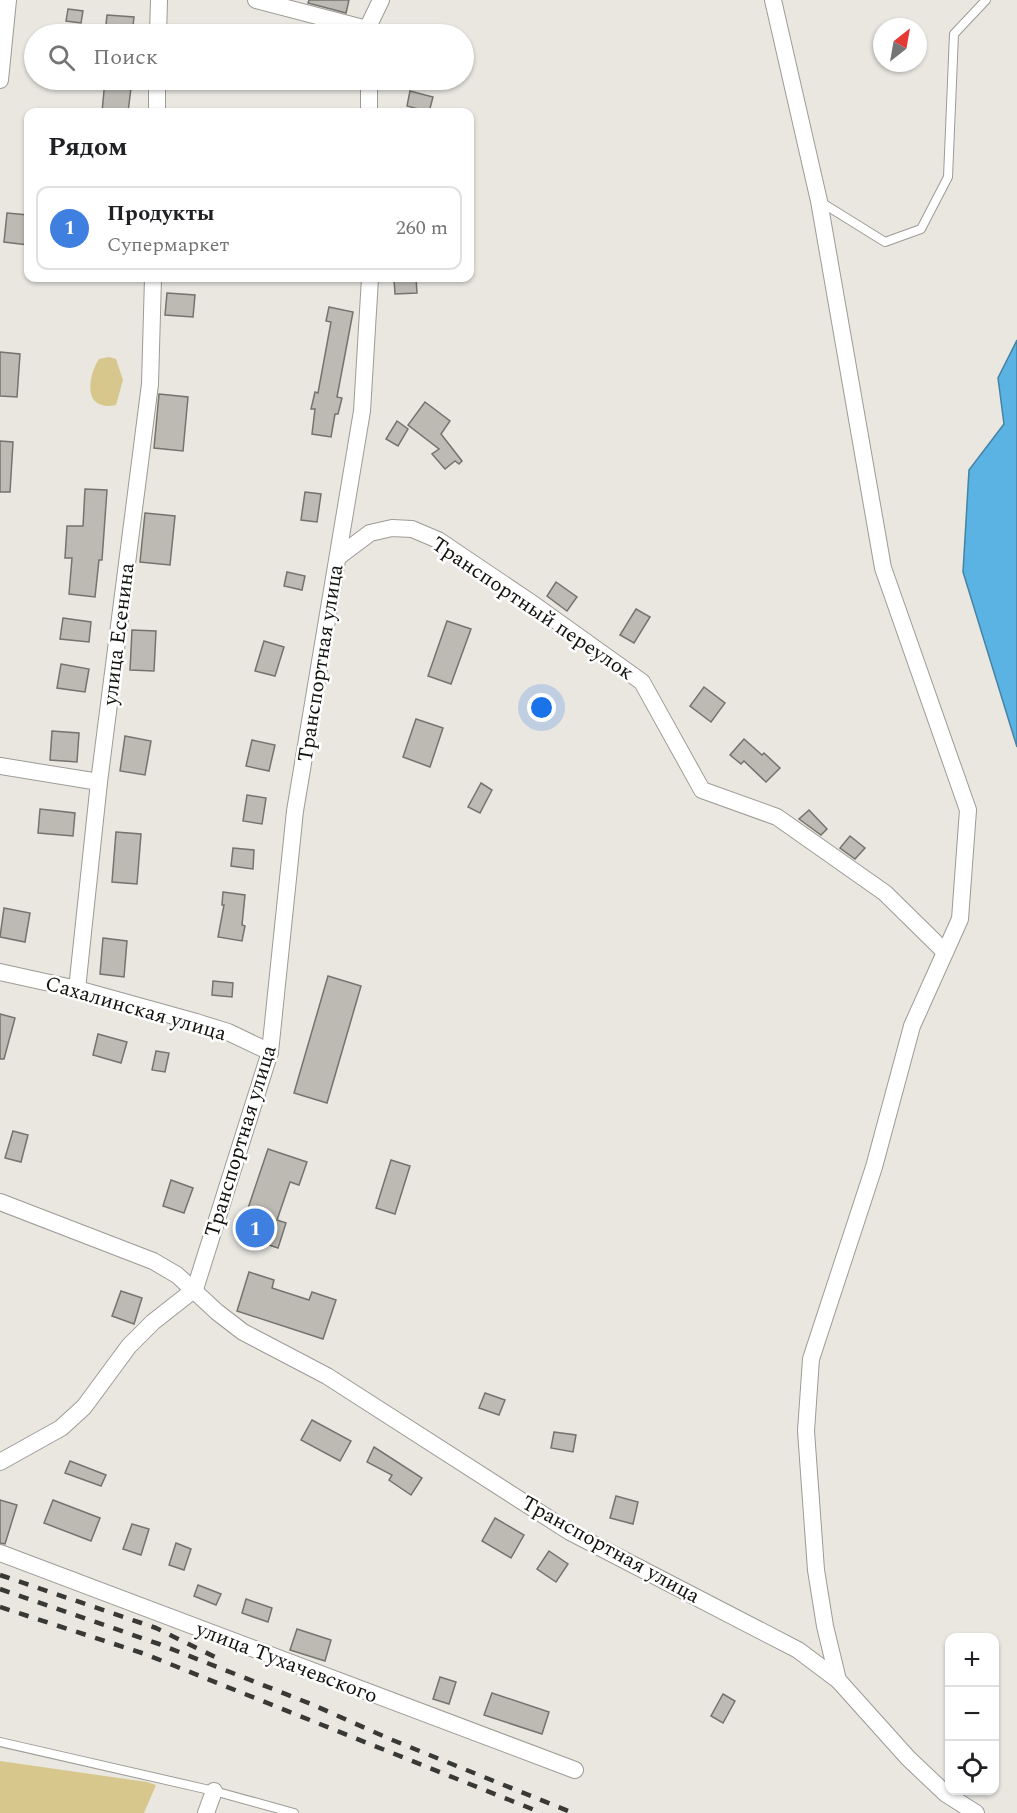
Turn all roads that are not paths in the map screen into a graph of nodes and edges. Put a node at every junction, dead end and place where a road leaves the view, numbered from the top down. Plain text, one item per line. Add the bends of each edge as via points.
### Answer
1 (8, 0) edge
2 (159, 0) edge
3 (256, 0) edge
4 (381, 0) edge
5 (773, 0) edge
6 (986, 0) edge
7 (158, 24) edge
8 (339, 24) edge
9 (370, 24) edge
10 (0, 80) edge
11 (157, 90) edge
12 (369, 90) edge
13 (157, 108) edge
14 (369, 108) edge
15 (819, 201) junction
16 (153, 282) edge
17 (370, 282) edge
18 (338, 557) junction
19 (0, 766) edge
20 (99, 783) junction
21 (945, 952) junction
22 (0, 972) edge
23 (77, 989) junction
24 (270, 1052) junction
25 (0, 1202) edge
26 (195, 1289) junction
27 (0, 1461) edge
28 (0, 1553) edge
29 (838, 1680) junction
30 (0, 1742) edge
31 (575, 1770) dead end
32 (214, 1791) junction
33 (206, 1813) edge
34 (294, 1813) edge
35 (976, 1813) edge

1 - 10 street
2 - 7 street
3 - 8 street
4 - 9 street
5 - 15 street
6 - 15 lane via 954,34 948,177 921,229 885,242
11 - 13 street
12 - 14 street
15 - 21 street via 883,568 968,810 960,919
16 - 20 street, улица Есенина via 150,384
17 - 18 street, Транспортная улица via 362,411
18 - 21 street, Транспортный переулок via 370,533 392,528 412,529 438,540 642,682 702,790 777,817 885,893
18 - 24 street, Транспортная улица via 296,811
19 - 20 street
20 - 23 street, улица Есенина
21 - 29 street via 912,1026 874,1167 811,1359 806,1431 816,1570
22 - 23 street, Сахалинская улица
23 - 24 street, Сахалинская улица via 228,1032
24 - 26 street, Транспортная улица
25 - 26 street via 153,1261
26 - 27 street via 129,1346 84,1407 62,1428
26 - 29 street, Транспортная улица via 243,1332 327,1376 570,1532 798,1650
28 - 31 street, улица Тухачевского
29 - 35 street, Транспортная улица via 908,1758 946,1794
30 - 32 lane
32 - 33 street
32 - 34 lane

